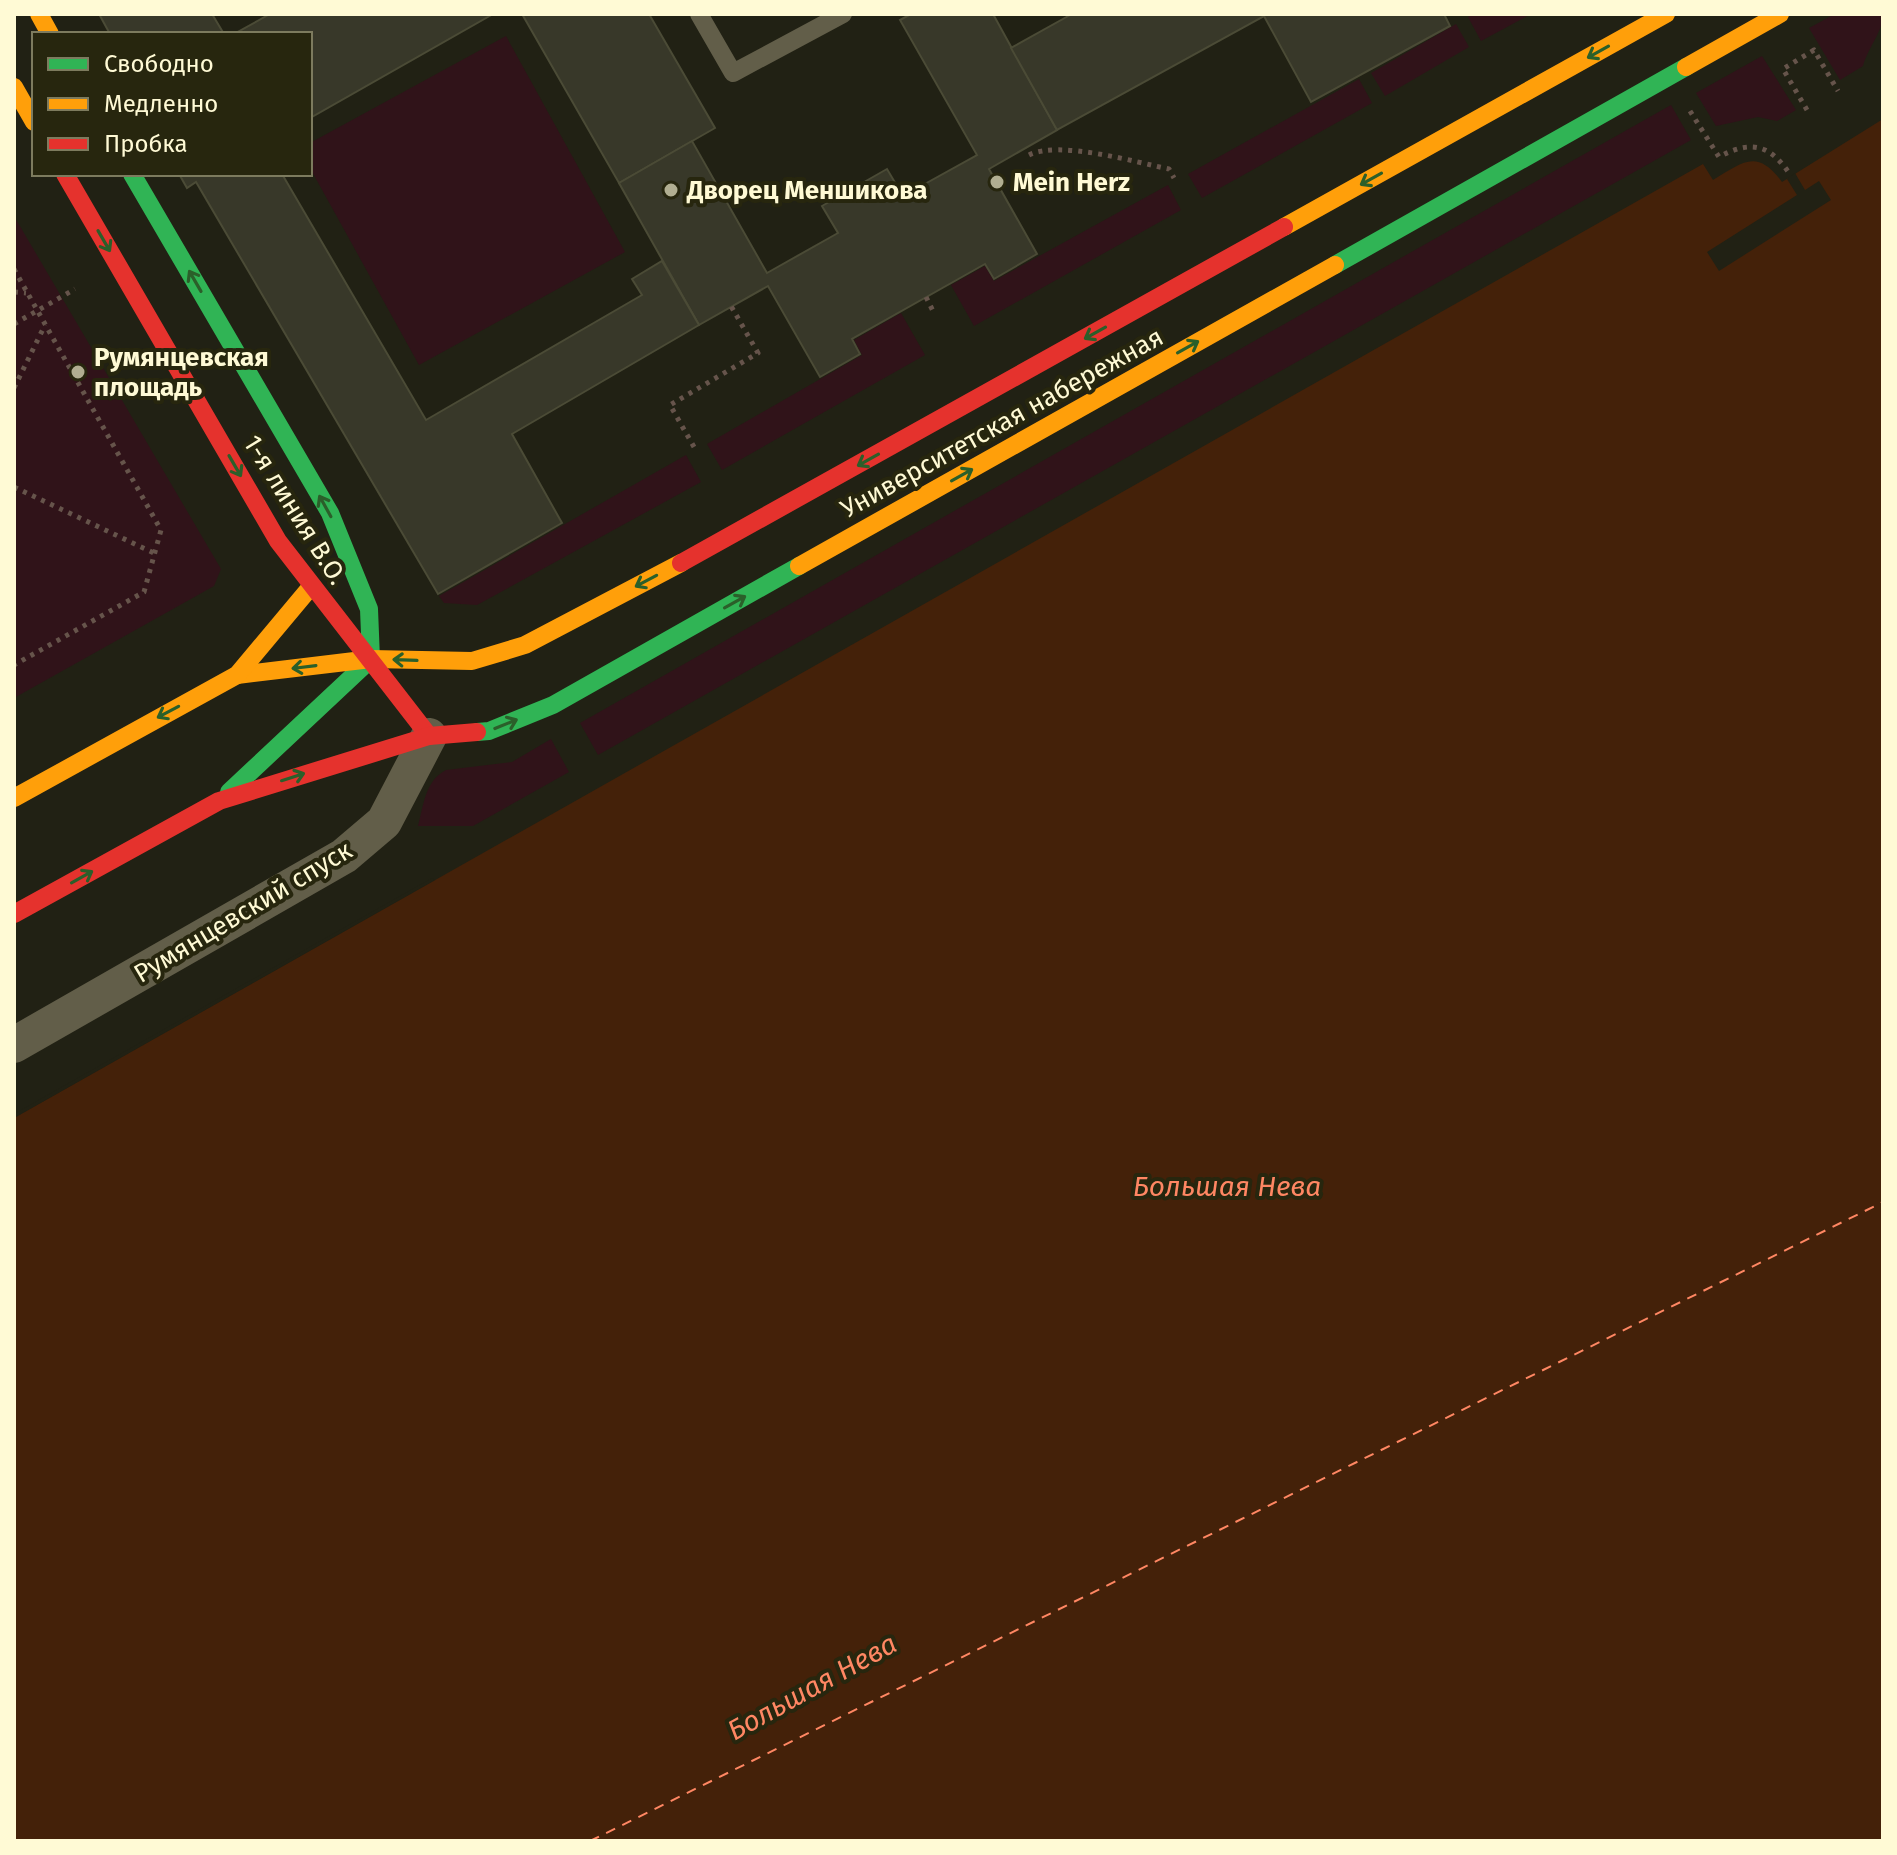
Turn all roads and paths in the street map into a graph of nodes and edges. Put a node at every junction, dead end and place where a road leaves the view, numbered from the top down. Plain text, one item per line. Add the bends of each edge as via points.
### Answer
1 (39, 14) edge
2 (699, 14) edge
3 (843, 14) edge
4 (1614, 14) edge
5 (1666, 14) edge
6 (1780, 14) edge
7 (49, 32) edge
8 (1626, 36) junction
9 (14, 87) edge
10 (1838, 91) dead end
11 (1807, 110) dead end
12 (32, 118) edge
13 (1702, 130) dead end
14 (1029, 155) dead end
15 (66, 176) edge
16 (133, 176) edge
17 (1791, 176) dead end
18 (1174, 178) dead end
19 (14, 269) edge
20 (75, 289) dead end
21 (14, 292) edge
22 (27, 293) junction
23 (926, 297) dead end
24 (731, 306) dead end
25 (37, 311) junction
26 (933, 311) dead end
27 (14, 324) edge
28 (45, 325) junction
29 (14, 388) edge
30 (694, 447) dead end
31 (14, 487) edge
32 (154, 553) junction
33 (309, 589) junction
34 (371, 659) junction
35 (14, 665) edge
36 (237, 675) junction
37 (429, 736) junction
38 (14, 798) edge
39 (219, 801) junction
40 (14, 914) edge
41 (14, 1045) edge

1 - 7 main road
2 - 3 lane via 733,73
4 - 8 lane
5 - 8 main road, Университетская набережная
37 -> 6 main road, Университетская набережная via 489,731 553,705
8 -> 34 main road, Университетская набережная via 715,545 525,645 472,661
9 - 12 main road
10 - 11 path via 1814,50 1797,60 1783,69
13 - 17 path via 1719,157 1744,146 1760,146 1773,151
14 - 18 path via 1042,148 1107,157 1169,169
15 -> 33 main road, 1-я линия В.О.
34 -> 16 main road via 369,609 330,513
19 - 22 path
20 - 25 path
21 - 22 path
22 - 25 path
23 - 26 path
24 - 30 path via 758,353 670,405
25 - 27 path
25 - 28 path
28 - 29 path
28 - 32 path via 161,530
31 - 32 path
32 - 35 path via 144,592
33 - 34 main road, 1-я линия В.О.
33 - 36 main road, Университетская набережная
34 -> 36 main road, Университетская набережная
34 - 37 main road, 1-я линия В.О.
34 - 39 main road, Университетская набережная
36 -> 38 main road, Университетская набережная
39 -> 37 main road, Университетская набережная
37 - 41 street, Румянцевский спуск via 384,822 344,856
40 -> 39 main road, Университетская набережная

